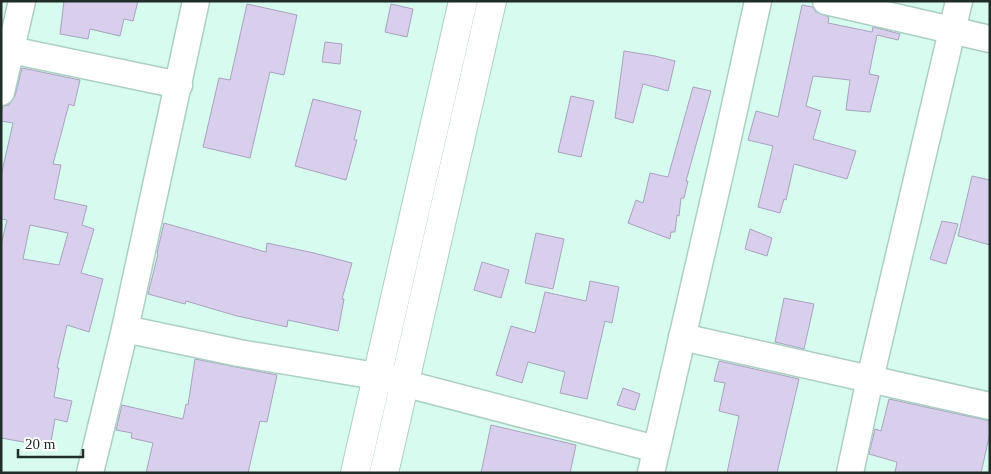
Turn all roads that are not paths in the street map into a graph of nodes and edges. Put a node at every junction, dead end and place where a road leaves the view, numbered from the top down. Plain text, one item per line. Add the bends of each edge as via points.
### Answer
1 (22, 1) edge
2 (196, 1) edge
3 (463, 1) edge
4 (492, 1) edge
5 (758, 1) edge
6 (826, 1) edge
7 (959, 1) edge
8 (953, 30) junction
9 (990, 39) edge
10 (6, 49) edge
11 (179, 85) junction
12 (1, 92) edge
13 (125, 329) junction
14 (682, 337) junction
15 (376, 376) junction
16 (870, 379) junction
17 (404, 383) junction
18 (990, 406) edge
19 (654, 461) edge
20 (90, 473) edge
21 (355, 473) edge
22 (384, 473) edge
23 (850, 473) edge

1 - 10 street
2 - 11 street
3 - 15 street
4 - 17 street
5 - 14 street
6 - 8 street
7 - 8 street
8 - 9 street
8 - 16 street
10 - 11 street
10 - 12 street
11 - 13 street
13 - 15 street via 239,353
13 - 20 street
14 - 16 street
14 - 19 street
15 - 17 street
15 - 21 street
16 - 18 street
16 - 23 street
17 - 19 street
17 - 22 street

